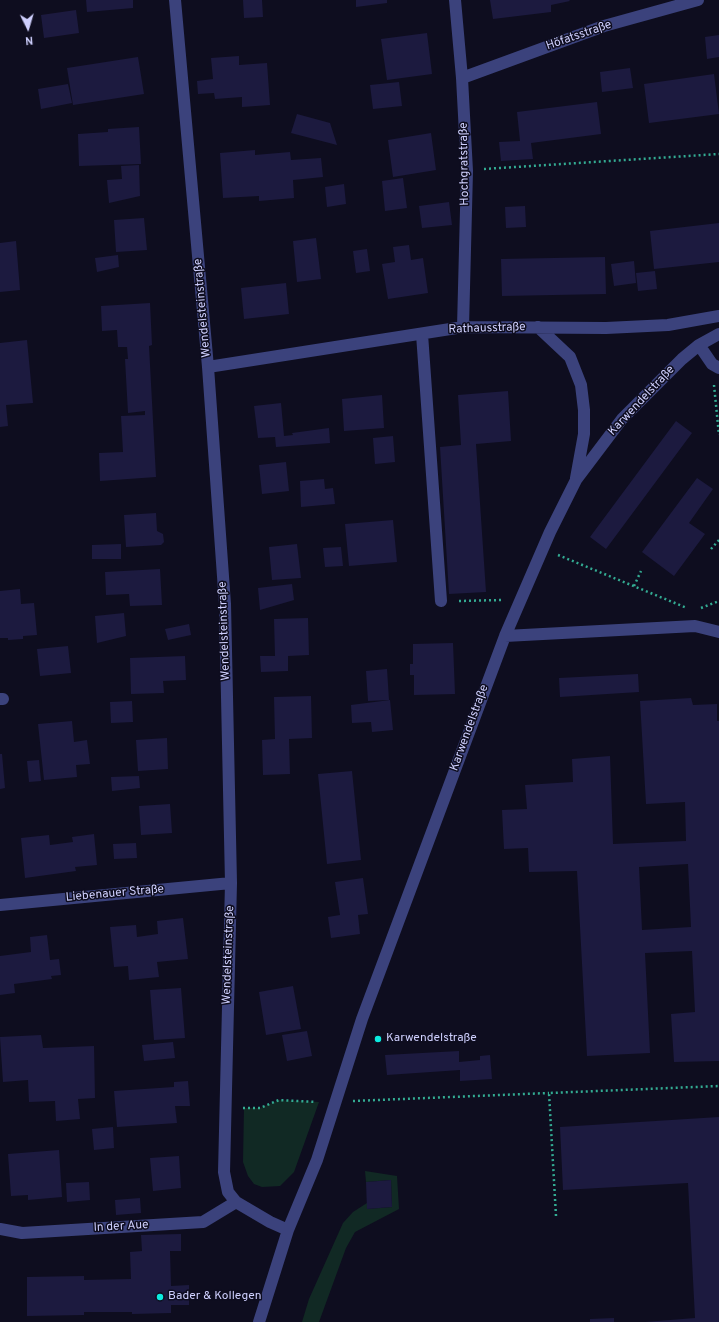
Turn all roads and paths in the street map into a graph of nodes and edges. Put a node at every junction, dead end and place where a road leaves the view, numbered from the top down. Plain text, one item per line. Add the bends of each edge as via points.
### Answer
1 (175, 0) edge
2 (455, 0) edge
3 (698, 0) edge
4 (462, 78) junction
5 (719, 154) edge
6 (467, 170) junction
7 (719, 316) edge
8 (463, 327) junction
9 (538, 327) junction
10 (422, 334) junction
11 (719, 334) edge
12 (699, 346) junction
13 (716, 366) edge
14 (208, 367) junction
15 (719, 435) edge
16 (576, 480) junction
17 (719, 540) edge
18 (543, 548) junction
19 (711, 549) dead end
20 (641, 571) dead end
21 (634, 586) junction
22 (520, 600) junction
23 (441, 601) joint
24 (719, 601) edge
25 (700, 608) dead end
26 (694, 611) dead end
27 (719, 632) edge
28 (505, 636) junction
29 (231, 883) junction
30 (0, 905) edge
31 (719, 1086) edge
32 (548, 1093) junction
33 (335, 1102) junction
34 (225, 1108) junction
35 (236, 1202) junction
36 (556, 1216) dead end
37 (0, 1229) edge
38 (288, 1230) junction
39 (260, 1322) edge

1 - 14 street, Wendelsteinstraße
2 - 4 street, Hochgratstraße
3 - 4 street, Höfatsstraße via 604,26
4 - 6 street, Hochgratstraße
5 - 6 path
6 - 8 street, Hochgratstraße
7 - 9 street, Rathausstraße via 668,325 606,328
8 - 9 street, Rathausstraße
8 - 10 street, Rathausstraße
9 - 16 street, Karwendelstraße via 570,357 582,385 584,434
10 - 14 street, Rathausstraße
10 - 23 street
11 - 12 street, Karwendelstraße
12 - 13 street
12 - 16 street, Karwendelstraße via 682,359 622,419
13 - 15 path
14 - 29 street, Wendelsteinstraße via 225,604
16 - 18 street, Karwendelstraße
17 - 19 path
18 - 21 path
18 - 22 street, Karwendelstraße
20 - 21 path
21 - 26 path
22 - 23 path
22 - 28 street, Karwendelstraße
24 - 25 path
27 - 28 street via 694,626
28 - 33 street, Karwendelstraße via 362,1019
29 - 30 street, Liebenauer Straße
29 - 34 street, Wendelsteinstraße
31 - 32 path
32 - 33 path
32 - 36 path
33 - 34 path via 279,1100 260,1108
33 - 38 street, Karwendelstraße via 317,1160
34 - 35 street, Wendelsteinstraße via 224,1172 228,1192
35 - 37 street, In der Aue via 203,1222 22,1233
35 - 38 street
38 - 39 street, Karwendelstraße

